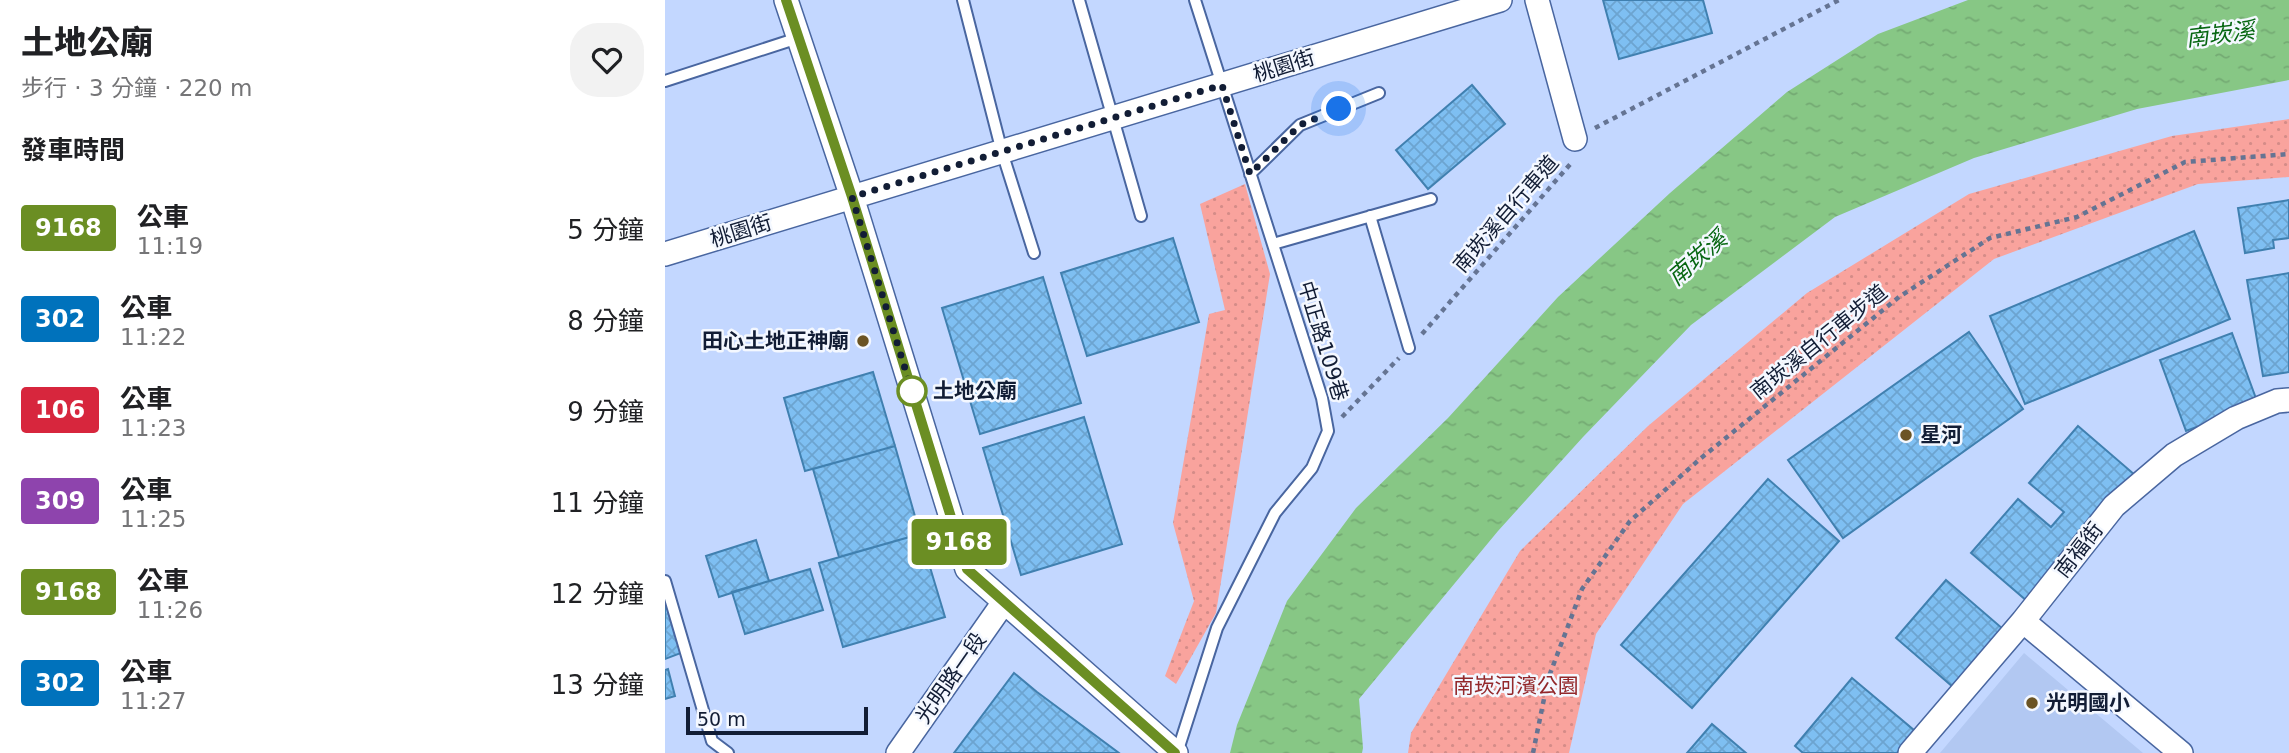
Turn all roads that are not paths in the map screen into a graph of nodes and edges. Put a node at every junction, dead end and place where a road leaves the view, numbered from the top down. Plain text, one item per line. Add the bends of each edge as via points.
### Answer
1 (786, 0) edge
2 (964, 0) edge
3 (1079, 0) edge
4 (1195, 0) edge
5 (1500, 0) edge
6 (1537, 0) edge
7 (798, 38) junction
8 (665, 81) edge
9 (1222, 85) junction
10 (1379, 93) dead end
11 (1112, 118) junction
12 (1575, 139) road end
13 (1002, 152) junction
14 (1250, 174) junction
15 (852, 197) junction
16 (1431, 199) dead end
17 (1141, 216) dead end
18 (1370, 216) junction
19 (1273, 244) junction
20 (1034, 253) dead end
21 (665, 254) edge
22 (1409, 348) road end
23 (2289, 400) edge
24 (665, 581) edge
25 (1004, 602) junction
26 (2023, 621) junction
27 (728, 753) edge
28 (898, 753) edge
29 (1176, 753) edge
30 (1910, 753) edge
31 (2181, 753) edge

1 - 7 street
2 - 13 lane
3 - 11 lane
4 - 9 lane, 中正路109巷
5 - 9 street, 桃園街
6 - 12 street
7 - 8 lane
7 - 15 street
9 - 11 street, 桃園街
9 - 14 lane, 中正路109巷
10 - 14 lane via 1300,125
11 - 13 street, 桃園街
11 - 17 lane
13 - 15 street, 桃園街
13 - 20 lane
14 - 19 lane, 中正路109巷
15 - 21 street, 桃園街
15 - 25 street via 967,569
16 - 18 lane
18 - 19 lane
18 - 22 lane
19 - 29 lane, 中正路109巷 via 1322,398 1328,431 1312,468 1275,513 1217,628
23 - 26 street, 南福街 via 2236,418 2174,455 2114,506
24 - 27 lane via 712,741
25 - 28 street, 光明路一段
25 - 29 street
26 - 30 street, 南福街
26 - 31 street

